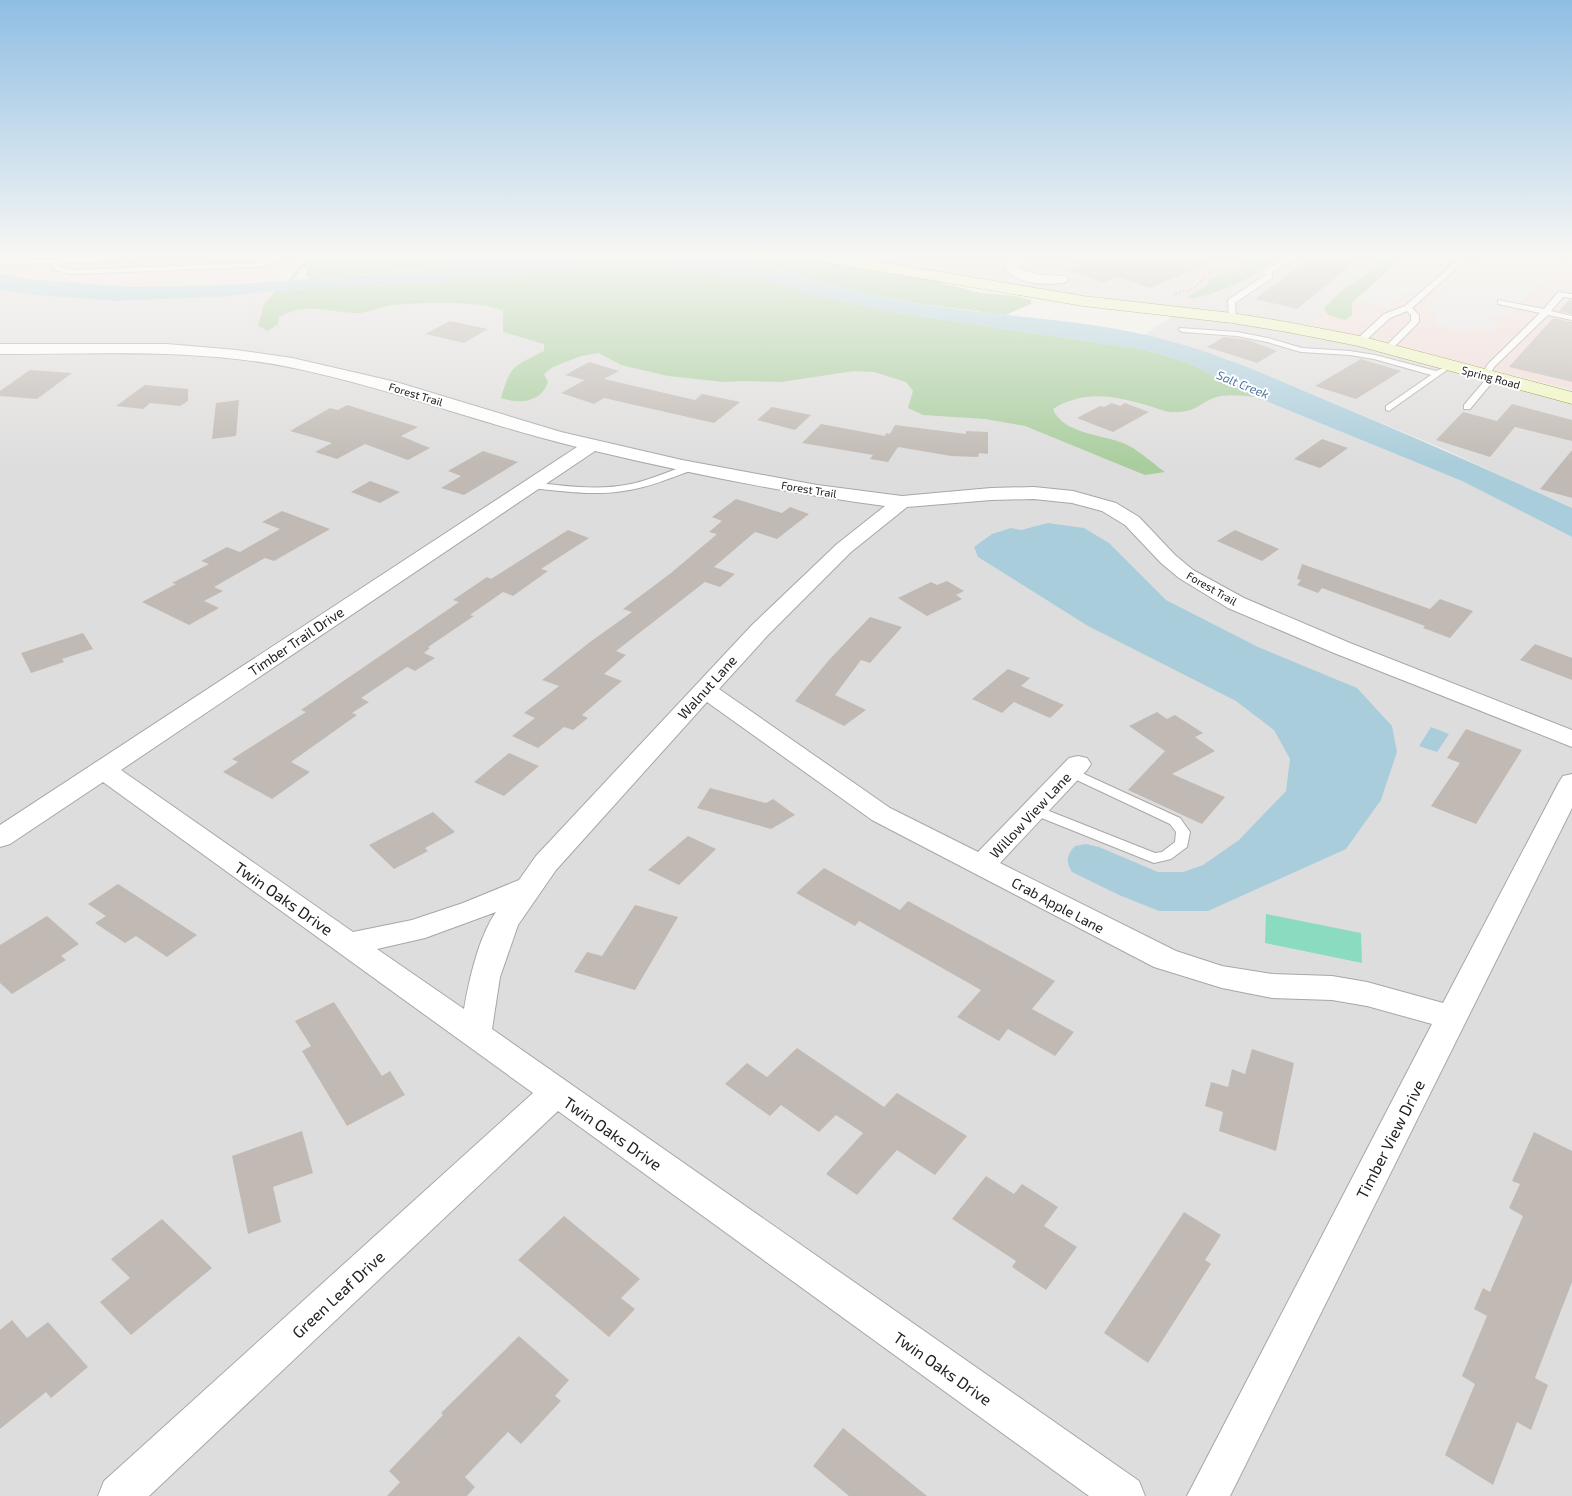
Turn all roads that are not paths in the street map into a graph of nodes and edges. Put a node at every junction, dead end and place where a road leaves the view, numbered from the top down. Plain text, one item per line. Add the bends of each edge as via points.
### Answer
1 (1275, 326) edge
2 (1376, 326) edge
3 (1411, 326) edge
4 (1532, 326) edge
5 (1183, 330) dead end
6 (1360, 341) junction
7 (1388, 348) junction
8 (2, 351) edge
9 (1444, 370) junction
10 (1488, 377) junction
11 (1572, 398) edge
12 (1467, 407) dead end
13 (1389, 408) dead end
14 (592, 445) junction
15 (690, 468) junction
16 (531, 485) junction
17 (902, 502) junction
18 (705, 690) junction
19 (1572, 739) edge
20 (1074, 768) joint
21 (103, 769) junction
22 (1572, 782) edge
23 (1034, 810) junction
24 (0, 838) edge
25 (982, 866) junction
26 (529, 887) junction
27 (348, 944) junction
28 (1452, 1018) junction
29 (475, 1034) junction
30 (557, 1092) junction
31 (119, 1496) edge
32 (1124, 1496) edge
33 (1208, 1496) edge

1 - 6 street, Spring Road
2 - 6 lane
3 - 7 lane
4 - 10 lane via 1491,366
5 - 9 lane via 1260,338 1301,350 1366,355
6 - 7 street, Spring Road
7 - 9 street, Spring Road
8 - 14 street, Forest Trail via 166,349 292,363 377,382
9 - 10 street, Spring Road
9 - 13 lane
10 - 11 street, Spring Road
10 - 12 lane
14 - 15 street, Forest Trail
14 - 16 street, Timber Trail Drive
15 - 16 lane via 655,481 613,490
15 - 17 street, Forest Trail
16 - 21 street, Timber Trail Drive
17 - 18 street, Walnut Lane via 828,564 760,630
17 - 19 street, Forest Trail via 1034,493 1093,502 1132,521 1186,574 1228,599
18 - 25 street, Crab Apple Lane via 880,814
18 - 26 street, Walnut Lane via 546,862
20 - 23 street, Willow View Lane
20 - 23 lane via 1175,821 1183,832 1182,844 1166,856 1154,858
21 - 24 street, Timber Trail Drive
21 - 27 street, Twin Oaks Drive
22 - 28 street, Timber View Drive
23 - 25 street, Willow View Lane
25 - 28 street, Crab Apple Lane via 1146,951 1197,971 1252,983 1332,988 1367,994
26 - 27 street via 415,930
26 - 29 street, Walnut Lane via 504,922 485,977
27 - 29 street, Twin Oaks Drive
28 - 33 street, Timber View Drive
29 - 30 street, Twin Oaks Drive
30 - 31 street, Green Leaf Drive
30 - 32 street, Twin Oaks Drive

